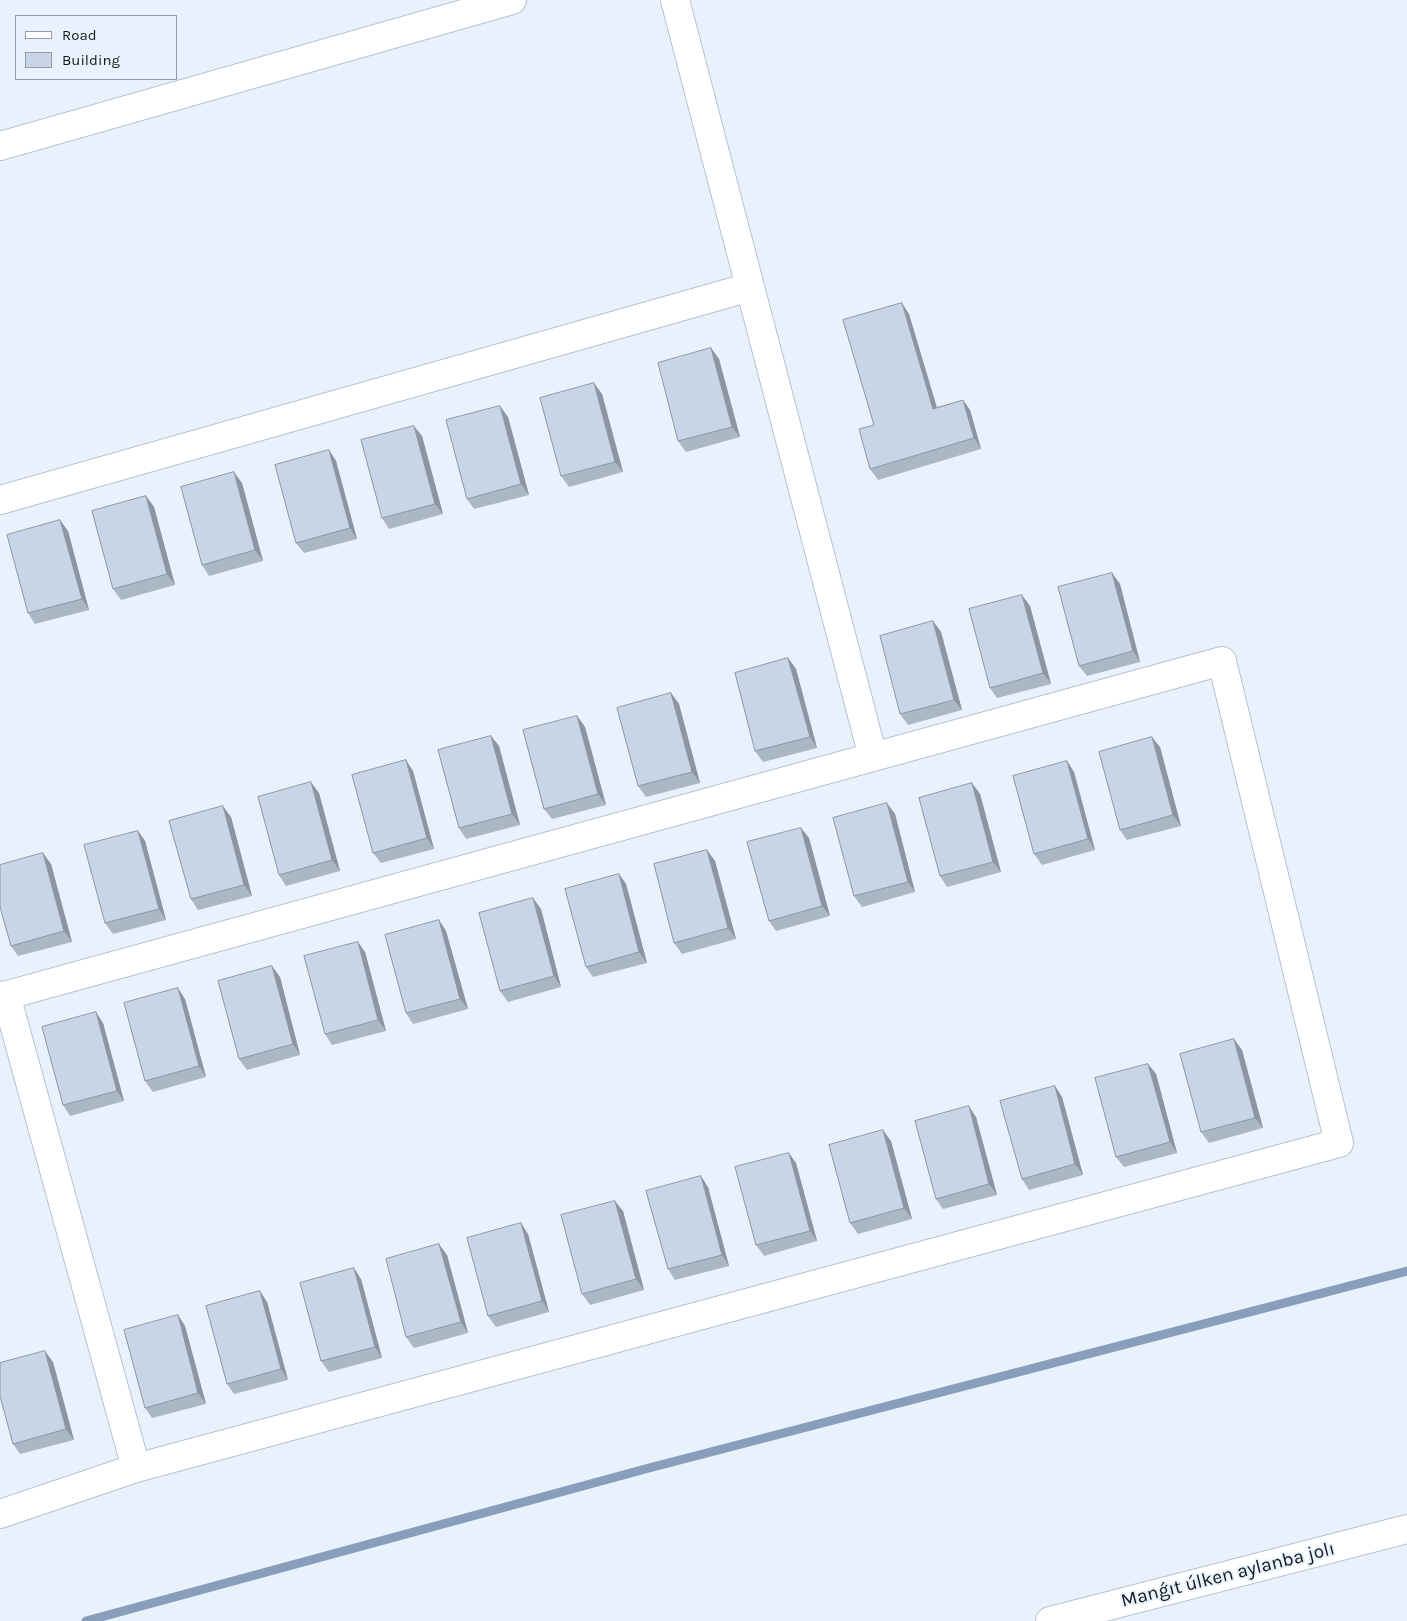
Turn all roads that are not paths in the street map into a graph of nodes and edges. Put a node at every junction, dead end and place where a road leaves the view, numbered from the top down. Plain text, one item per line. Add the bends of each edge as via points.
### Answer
1 (512, 0) edge
2 (675, 0) edge
3 (0, 146) edge
4 (750, 287) junction
5 (0, 500) edge
6 (873, 757) junction
7 (3, 996) edge
8 (136, 1468) junction
9 (0, 1514) edge
10 (1407, 1529) edge
11 (1050, 1621) edge

1 - 3 street
2 - 4 street
4 - 5 street
4 - 6 street
6 - 7 street
6 - 8 street via 1222,661 1339,1143
7 - 8 street
8 - 9 street
10 - 11 street, Manǵıt úlken aylanba jolı

